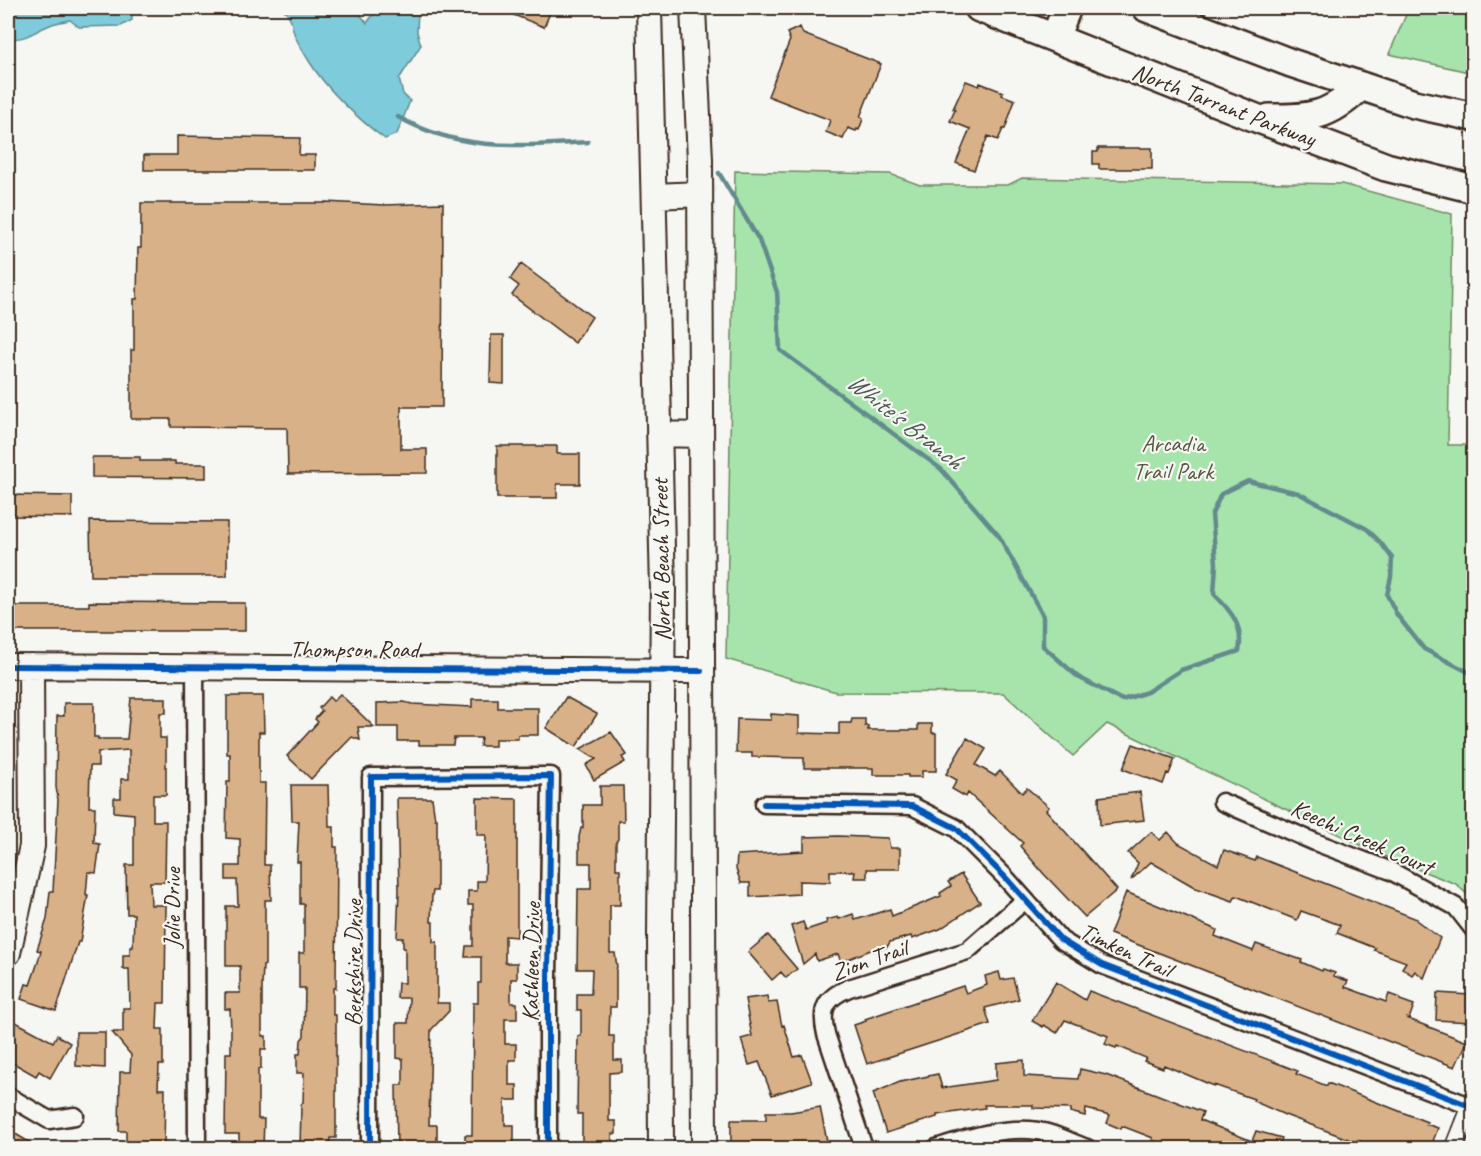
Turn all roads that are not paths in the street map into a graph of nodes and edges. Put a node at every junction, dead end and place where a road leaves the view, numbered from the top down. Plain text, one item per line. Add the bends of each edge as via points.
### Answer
1 (649, 8) edge
2 (693, 8) edge
3 (980, 8) edge
4 (1067, 8) edge
5 (1147, 8) edge
6 (1055, 38) junction
7 (1361, 86) junction
8 (1473, 117) edge
9 (1256, 118) junction
10 (1473, 189) edge
11 (700, 194) junction
12 (654, 196) junction
13 (658, 434) junction
14 (700, 435) junction
15 (19, 666) edge
16 (195, 666) junction
17 (663, 671) junction
18 (701, 671) junction
19 (371, 777) joint
20 (1222, 802) dead end
21 (764, 804) dead end
22 (1024, 900) junction
23 (1473, 930) edge
24 (8, 953) edge
25 (8, 1096) edge
26 (1472, 1102) edge
27 (75, 1116) dead end
28 (197, 1149) edge
29 (370, 1149) edge
30 (548, 1149) edge
31 (661, 1149) edge
32 (704, 1149) edge
33 (864, 1149) edge
34 (936, 1149) edge
35 (1087, 1149) edge
36 (1454, 1149) edge

1 - 12 main road, North Beach Street
2 - 11 main road, North Beach Street
3 - 6 main road, North Tarrant Parkway
4 - 6 main road
5 - 7 main road
6 - 9 main road, North Tarrant Parkway
7 - 8 main road via 1414,104
7 - 9 main road via 1334,109 1295,118
9 - 10 main road, North Tarrant Parkway via 1386,167
11 - 12 main road
11 - 14 main road, North Beach Street
12 - 13 main road, North Beach Street
13 - 14 main road
13 - 17 main road, North Beach Street
14 - 18 main road, North Beach Street
15 - 16 main road, Thompson Road
15 - 24 main road via 32,846
16 - 17 main road, Thompson Road
16 - 28 street, Jolie Drive
17 - 18 main road, Thompson Road
17 - 31 main road, North Beach Street
18 - 32 main road, North Beach Street
19 - 29 street, Berkshire Drive
19 - 30 street, Kathleen Drive via 551,776
20 - 23 street, Keechi Creek Court via 1391,871 1456,907
21 - 22 street, Timken Trail via 912,806 956,828
22 - 26 street, Timken Trail via 1061,940 1102,965
22 - 33 street, Zion Trail via 967,951 849,988 833,995 825,1006 826,1034
25 - 27 street via 49,1120
26 - 36 street
34 - 35 street via 970,1137 1017,1130 1040,1131

